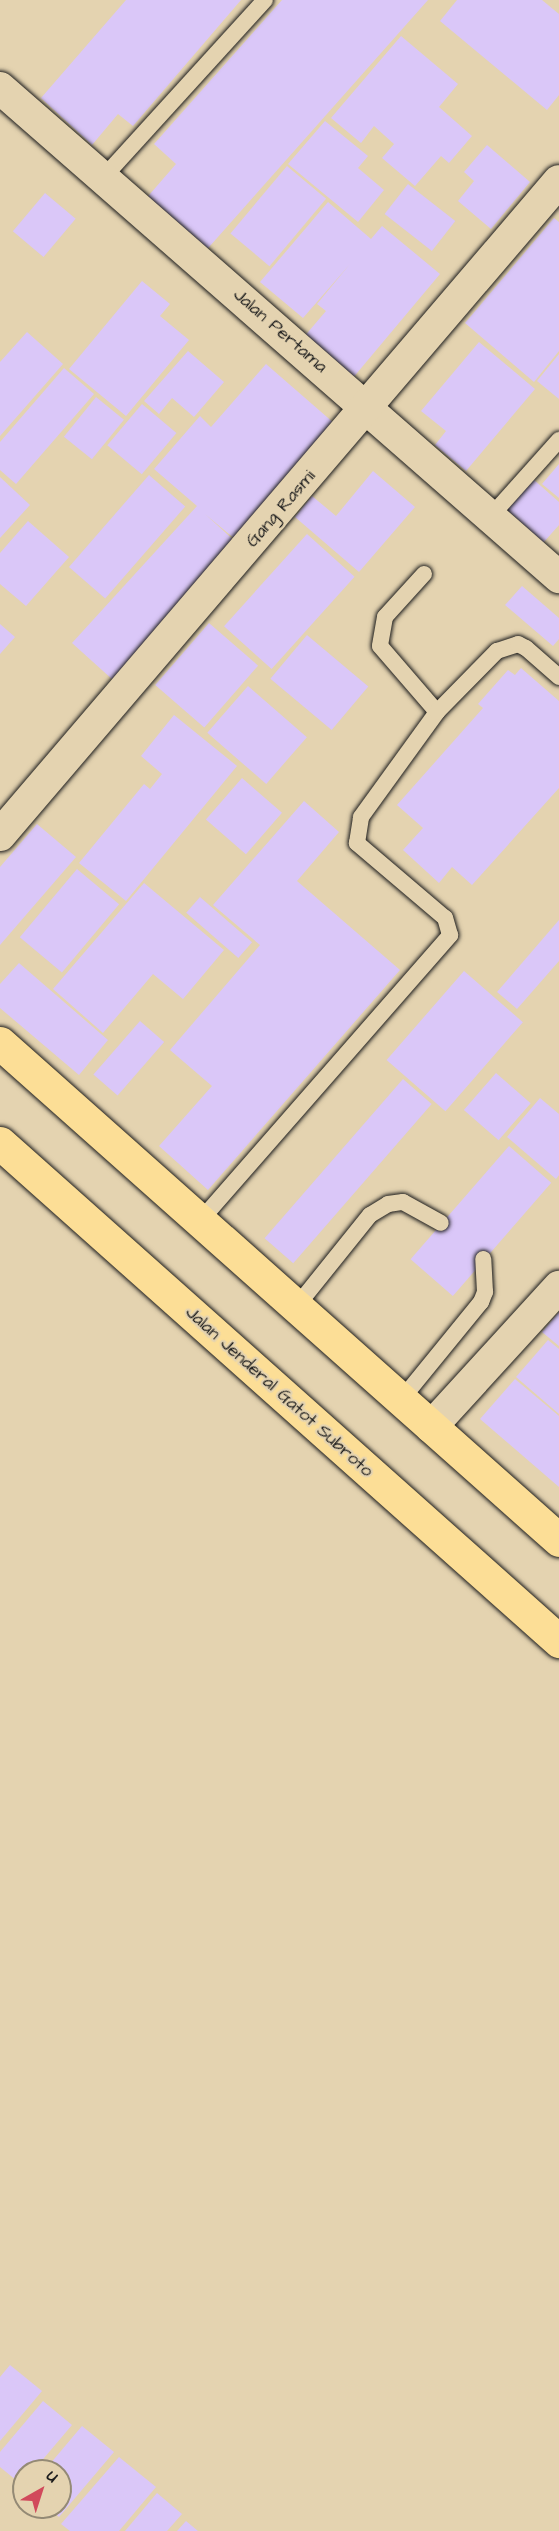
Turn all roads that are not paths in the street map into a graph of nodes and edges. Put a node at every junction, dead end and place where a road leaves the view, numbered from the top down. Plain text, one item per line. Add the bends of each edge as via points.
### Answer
1 (265, 0) edge
2 (0, 88) edge
3 (102, 179) junction
4 (559, 181) edge
5 (369, 407) junction
6 (559, 440) edge
7 (491, 516) junction
8 (424, 573) dead end
9 (559, 577) edge
10 (559, 677) edge
11 (437, 712) junction
12 (0, 835) edge
13 (0, 1043) edge
14 (0, 1143) edge
15 (200, 1221) junction
16 (441, 1222) dead end
17 (483, 1259) dead end
18 (559, 1287) edge
19 (296, 1306) junction
20 (401, 1400) junction
21 (431, 1427) junction
22 (559, 1540) edge
23 (559, 1641) edge

1 - 3 lane
2 - 3 street, Jalan Pertama
3 - 5 street, Jalan Pertama
4 - 5 street, Gang Rasmi
5 - 7 street, Jalan Pertama
5 - 12 street, Gang Rasmi
6 - 7 lane
7 - 9 street, Jalan Pertama
8 - 11 lane via 385,617 380,646
10 - 11 lane via 526,648 506,646
11 - 15 lane via 361,817 356,832 362,850 445,918 450,935
13 - 15 main road
14 - 23 main road, Jalan Jenderal Gatot Subroto
15 - 19 main road
16 - 19 lane via 403,1202 388,1204 370,1215
17 - 20 lane via 481,1302
18 - 21 street
19 - 20 main road
20 - 21 main road
21 - 22 main road

